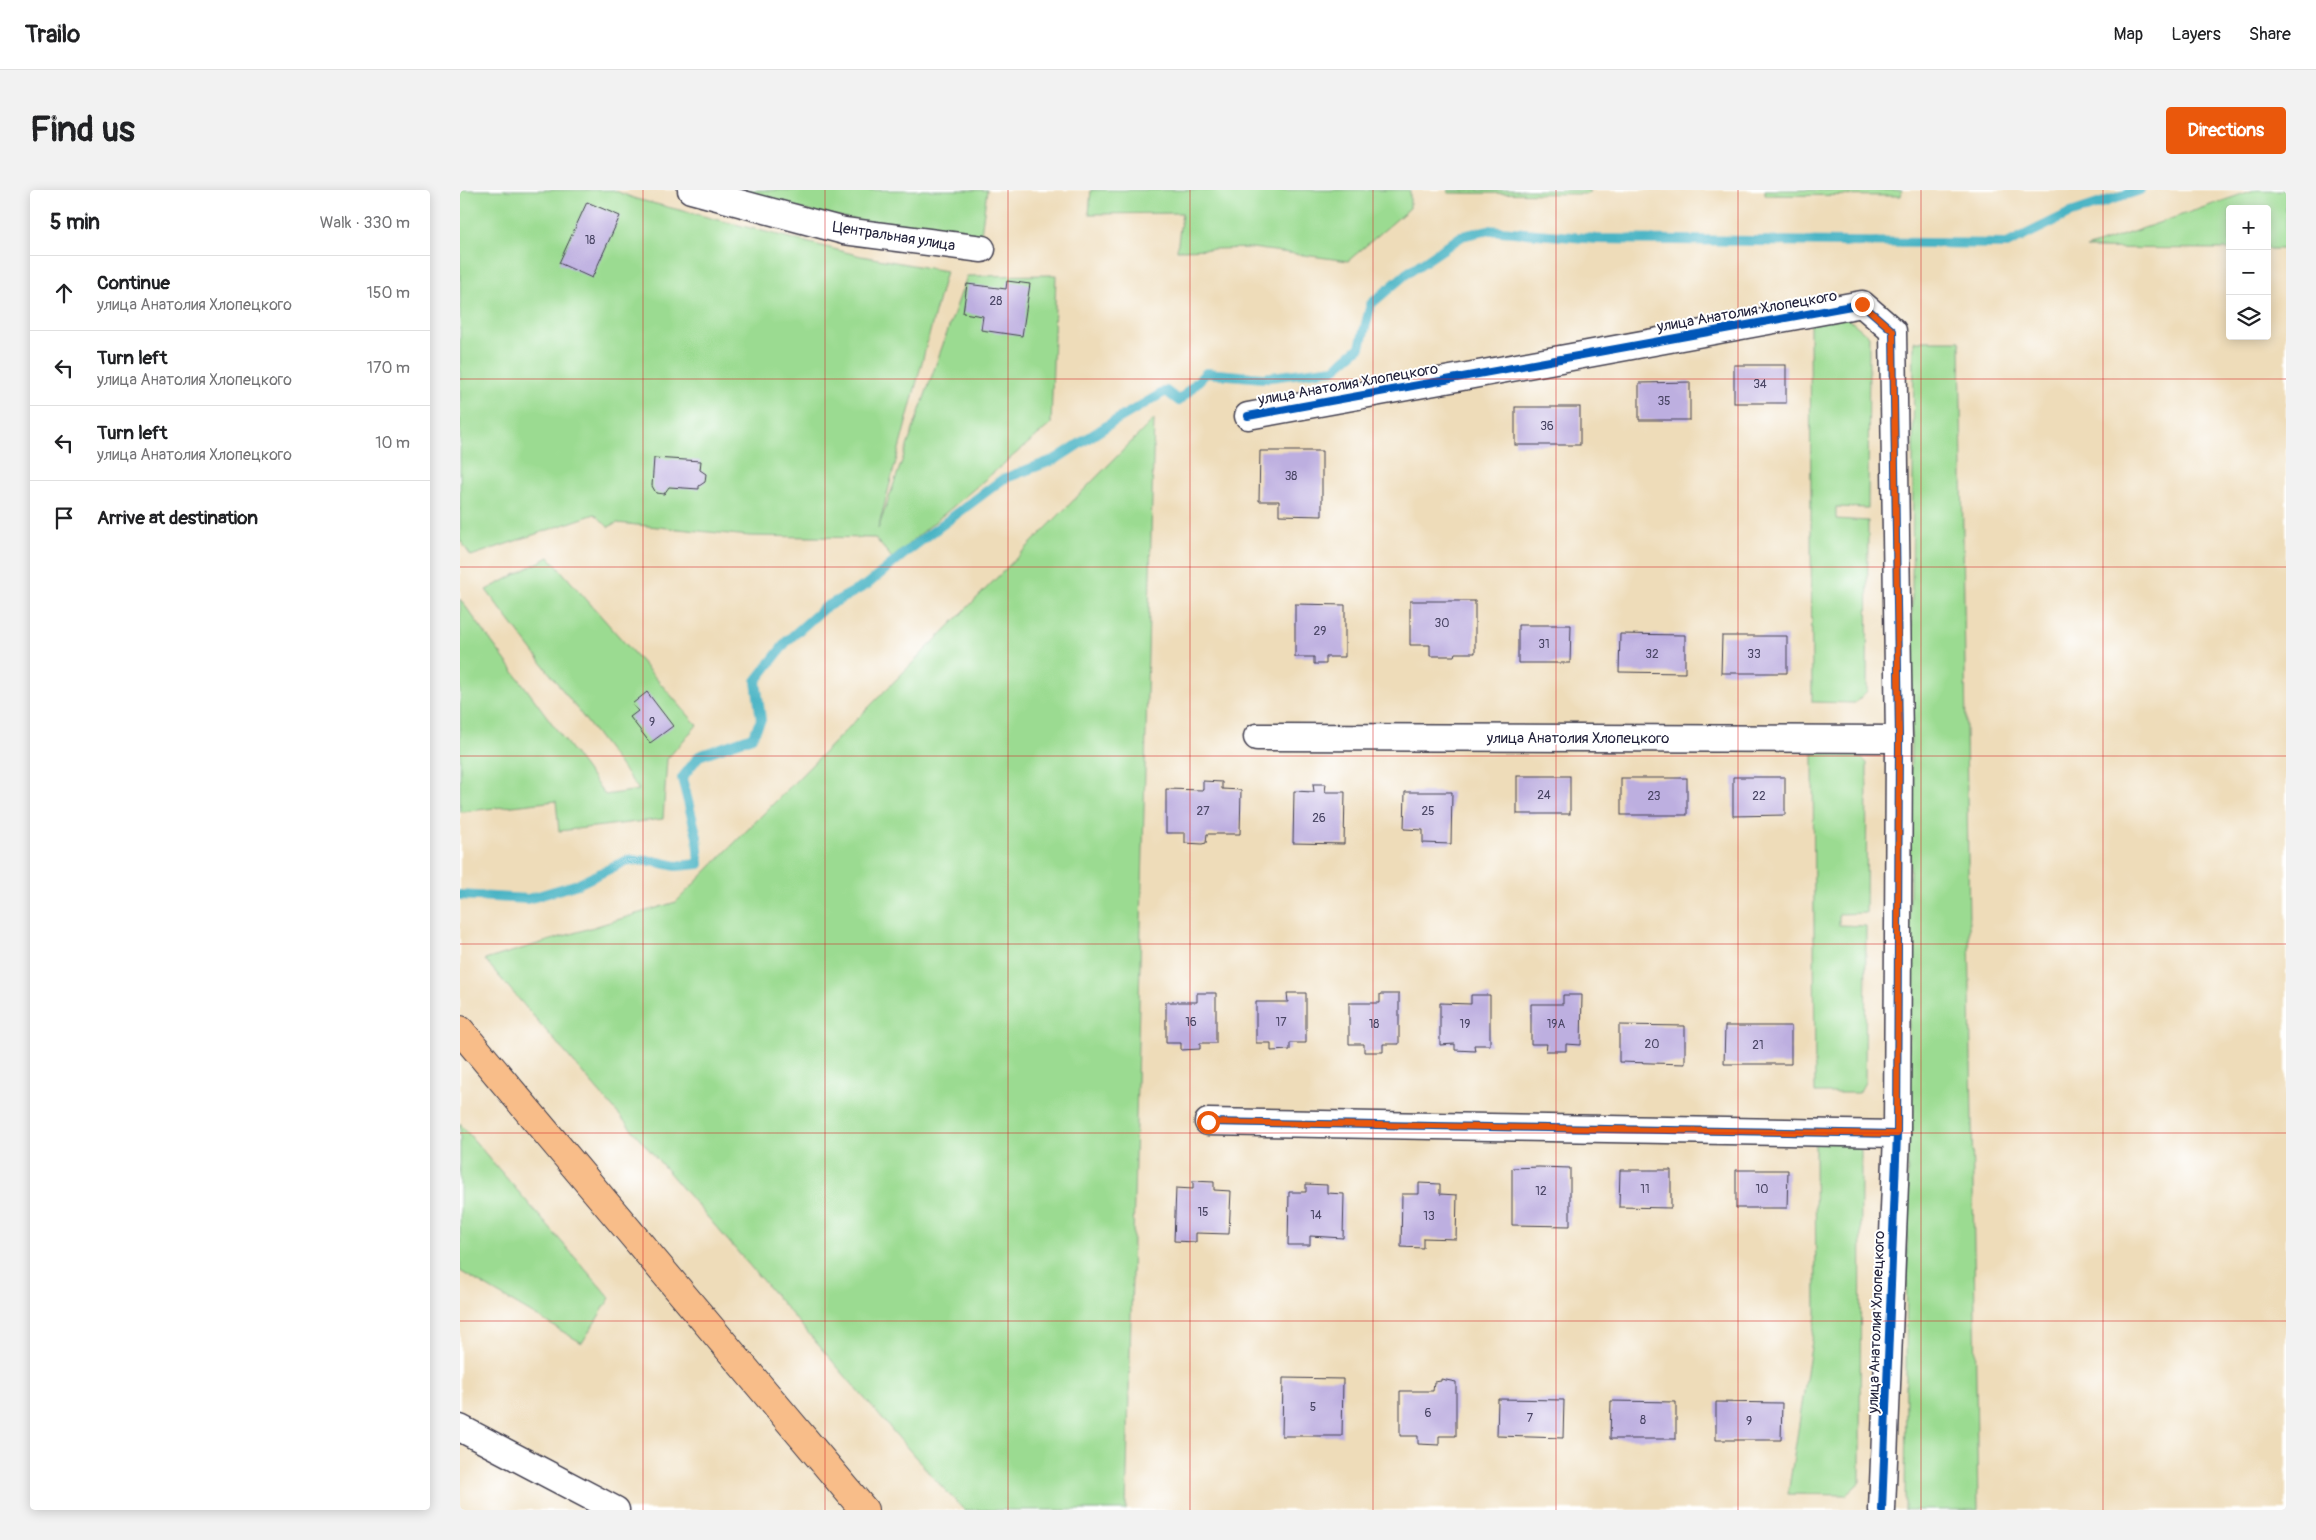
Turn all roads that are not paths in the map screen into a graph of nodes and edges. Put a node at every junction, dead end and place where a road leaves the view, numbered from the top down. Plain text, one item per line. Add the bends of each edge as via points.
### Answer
1 (691, 190) edge
2 (982, 249) dead end
3 (1248, 416) dead end
4 (1257, 737) dead end
5 (1899, 739) junction
6 (460, 1030) edge
7 (1208, 1122) dead end
8 (1897, 1134) junction
9 (460, 1428) edge
10 (616, 1510) edge
11 (864, 1510) edge
12 (1882, 1510) edge

1 - 2 street, Центральная улица via 844,231
3 - 5 street, улица Анатолия Хлопецкого via 1862,304 1893,331
4 - 5 street, улица Анатолия Хлопецкого
5 - 8 street, улица Анатолия Хлопецкого
6 - 11 main road
7 - 8 street
8 - 12 street, улица Анатолия Хлопецкого
9 - 10 street

